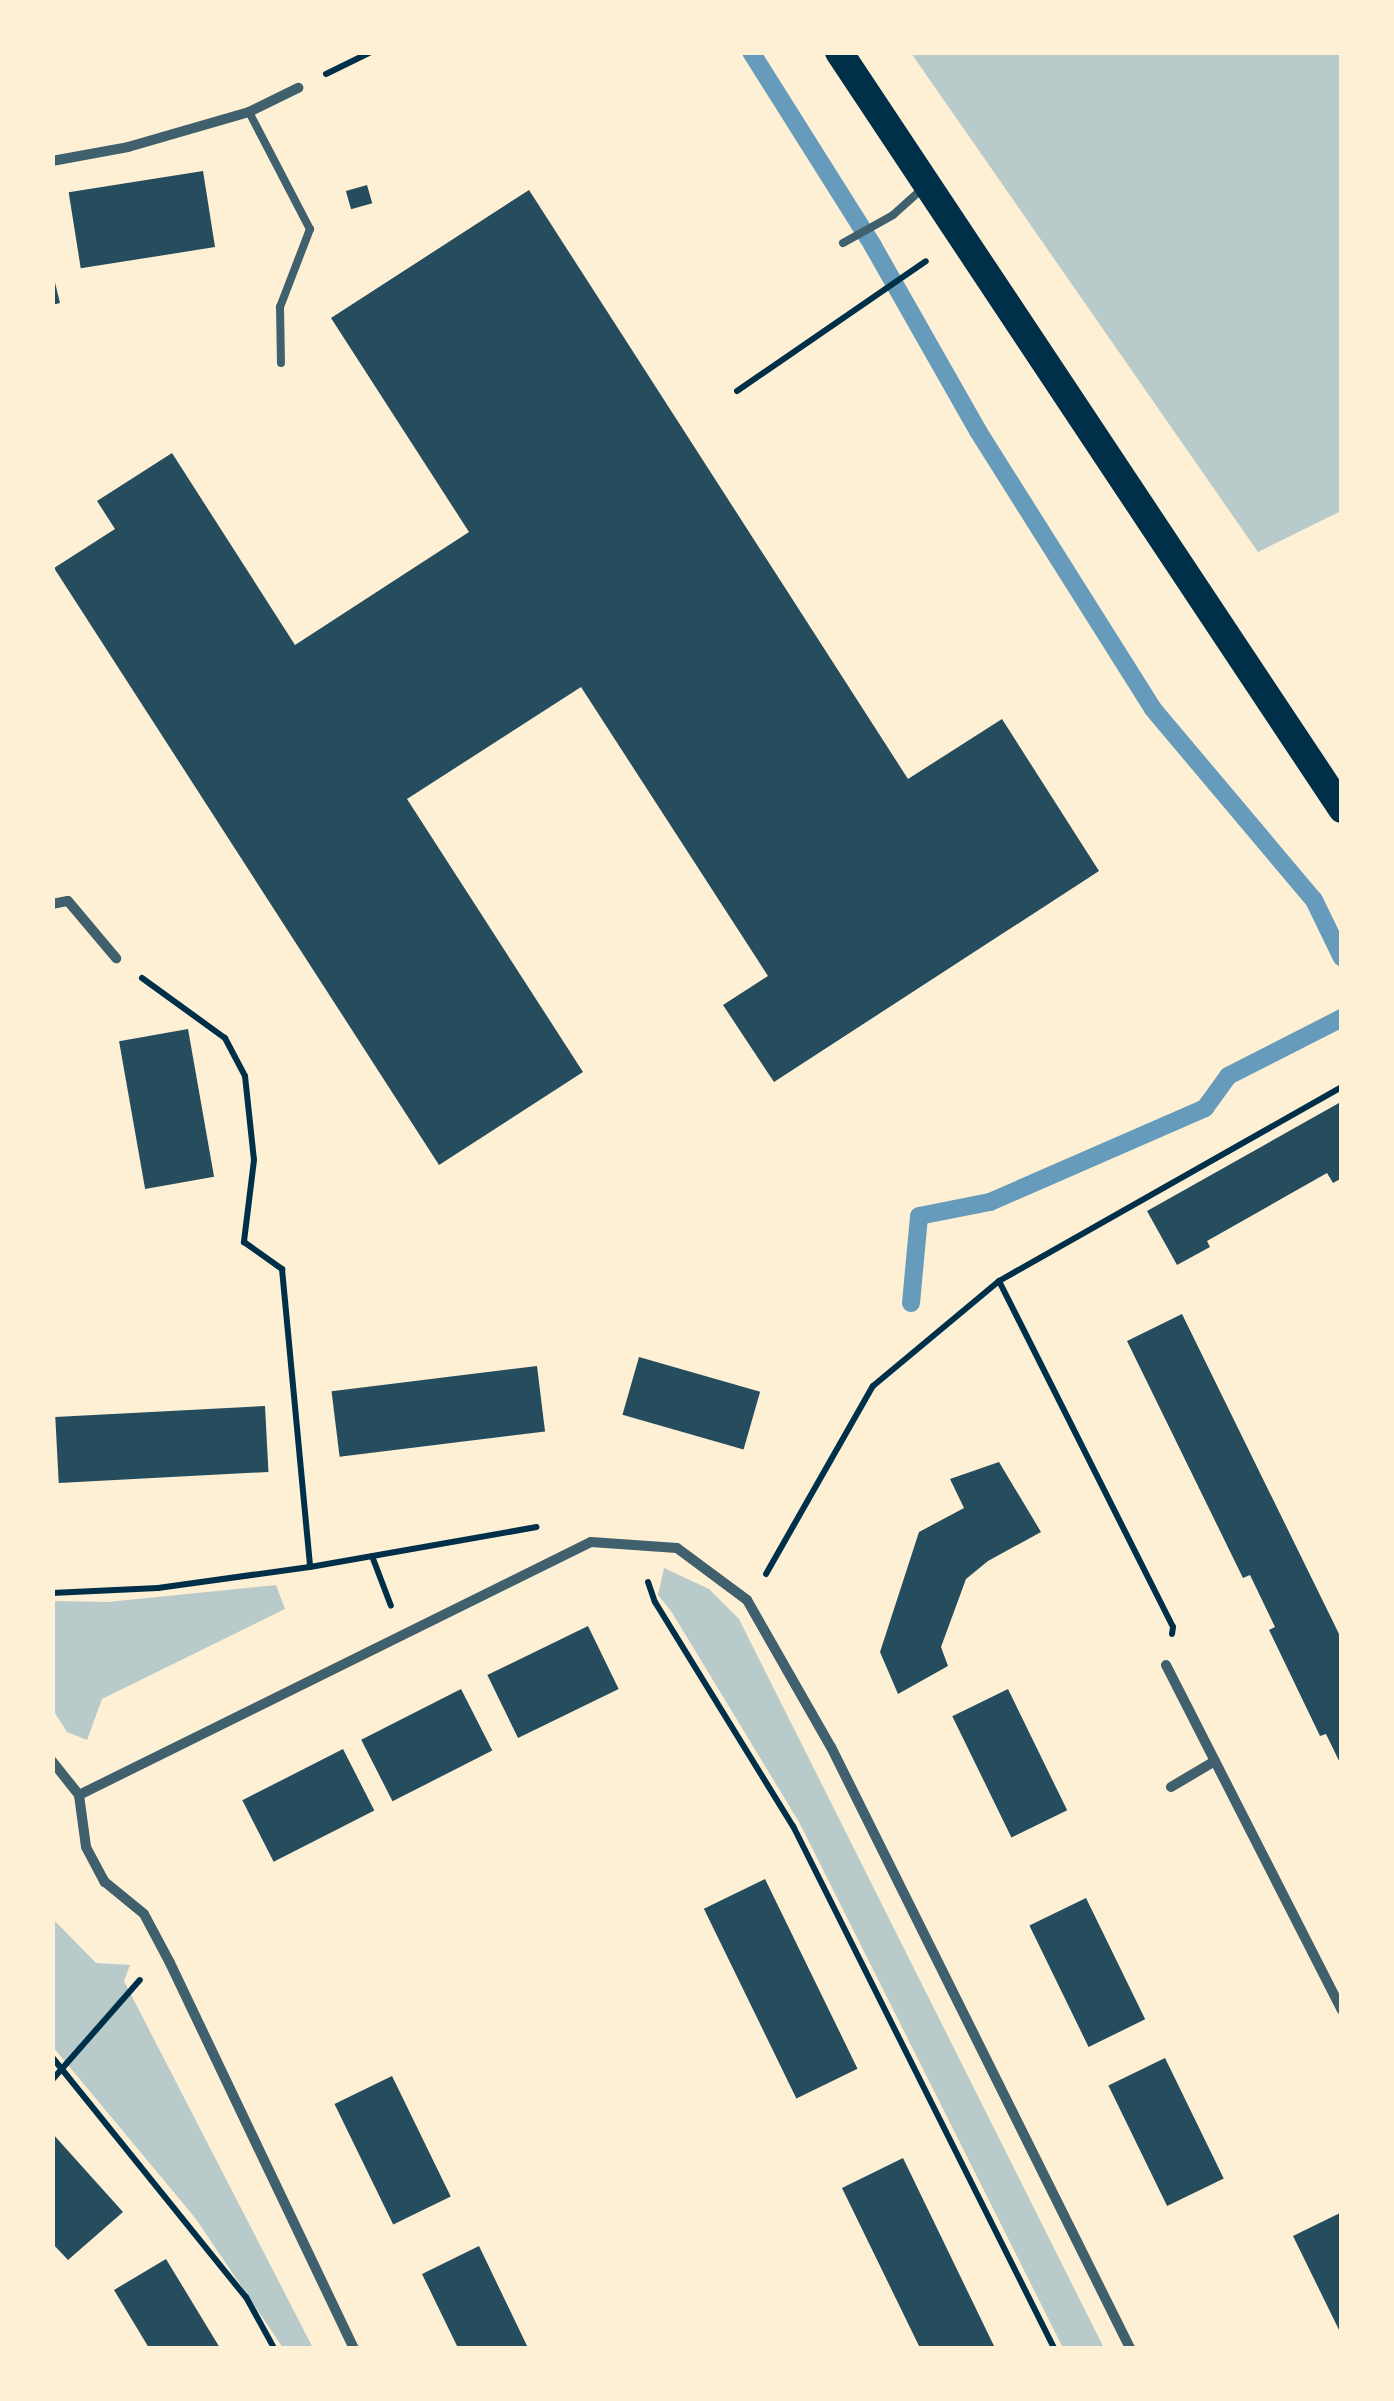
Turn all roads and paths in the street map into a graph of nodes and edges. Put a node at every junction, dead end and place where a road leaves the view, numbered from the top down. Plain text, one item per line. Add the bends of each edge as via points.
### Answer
1 (371, 52) edge
2 (839, 52) edge
3 (298, 88) joint
4 (249, 112) junction
5 (52, 161) edge
6 (925, 186) junction
7 (844, 243) dead end
8 (916, 268) dead end
9 (280, 364) dead end
10 (737, 390) dead end
11 (1342, 809) edge
12 (52, 904) edge
13 (116, 958) joint
14 (1342, 1086) edge
15 (999, 1282) junction
16 (539, 1526) dead end
17 (634, 1546) junction
18 (372, 1556) junction
19 (752, 1559) dead end
20 (310, 1567) junction
21 (769, 1569) junction
22 (52, 1593) edge
23 (747, 1600) junction
24 (402, 1633) junction
25 (1166, 1665) joint
26 (1215, 1761) junction
27 (52, 1762) edge
28 (1171, 1787) dead end
29 (79, 1795) junction
30 (170, 1964) junction
31 (1342, 2010) edge
32 (52, 2057) edge
33 (66, 2070) junction
34 (52, 2080) edge
35 (274, 2348) edge
36 (354, 2348) edge
37 (1054, 2348) edge
38 (1130, 2348) edge

1 - 3 path
2 - 6 highway
3 - 4 street
4 - 5 street via 128,148
4 - 9 lane via 310,229 280,307
6 - 7 lane via 893,215
6 - 11 highway
8 - 10 path
12 - 13 street via 68,900
13 - 20 path via 225,1038 245,1076 254,1160 244,1242 282,1269
14 - 15 path
15 - 21 path via 873,1386
15 - 25 path via 1174,1627
16 - 18 path
17 - 23 street via 676,1548
17 - 24 street via 591,1542
17 - 37 path via 656,1602 794,1826
18 - 20 path
18 - 24 path
19 - 21 path
20 - 22 path via 158,1588
21 - 23 path
23 - 38 street via 831,1746
24 - 29 street
25 - 26 street
26 - 28 street
26 - 31 street
27 - 29 street
29 - 30 street via 95,1865 144,1914
30 - 33 path via 135,1983
30 - 36 street
32 - 33 path
33 - 34 path
33 - 35 path via 246,2297

